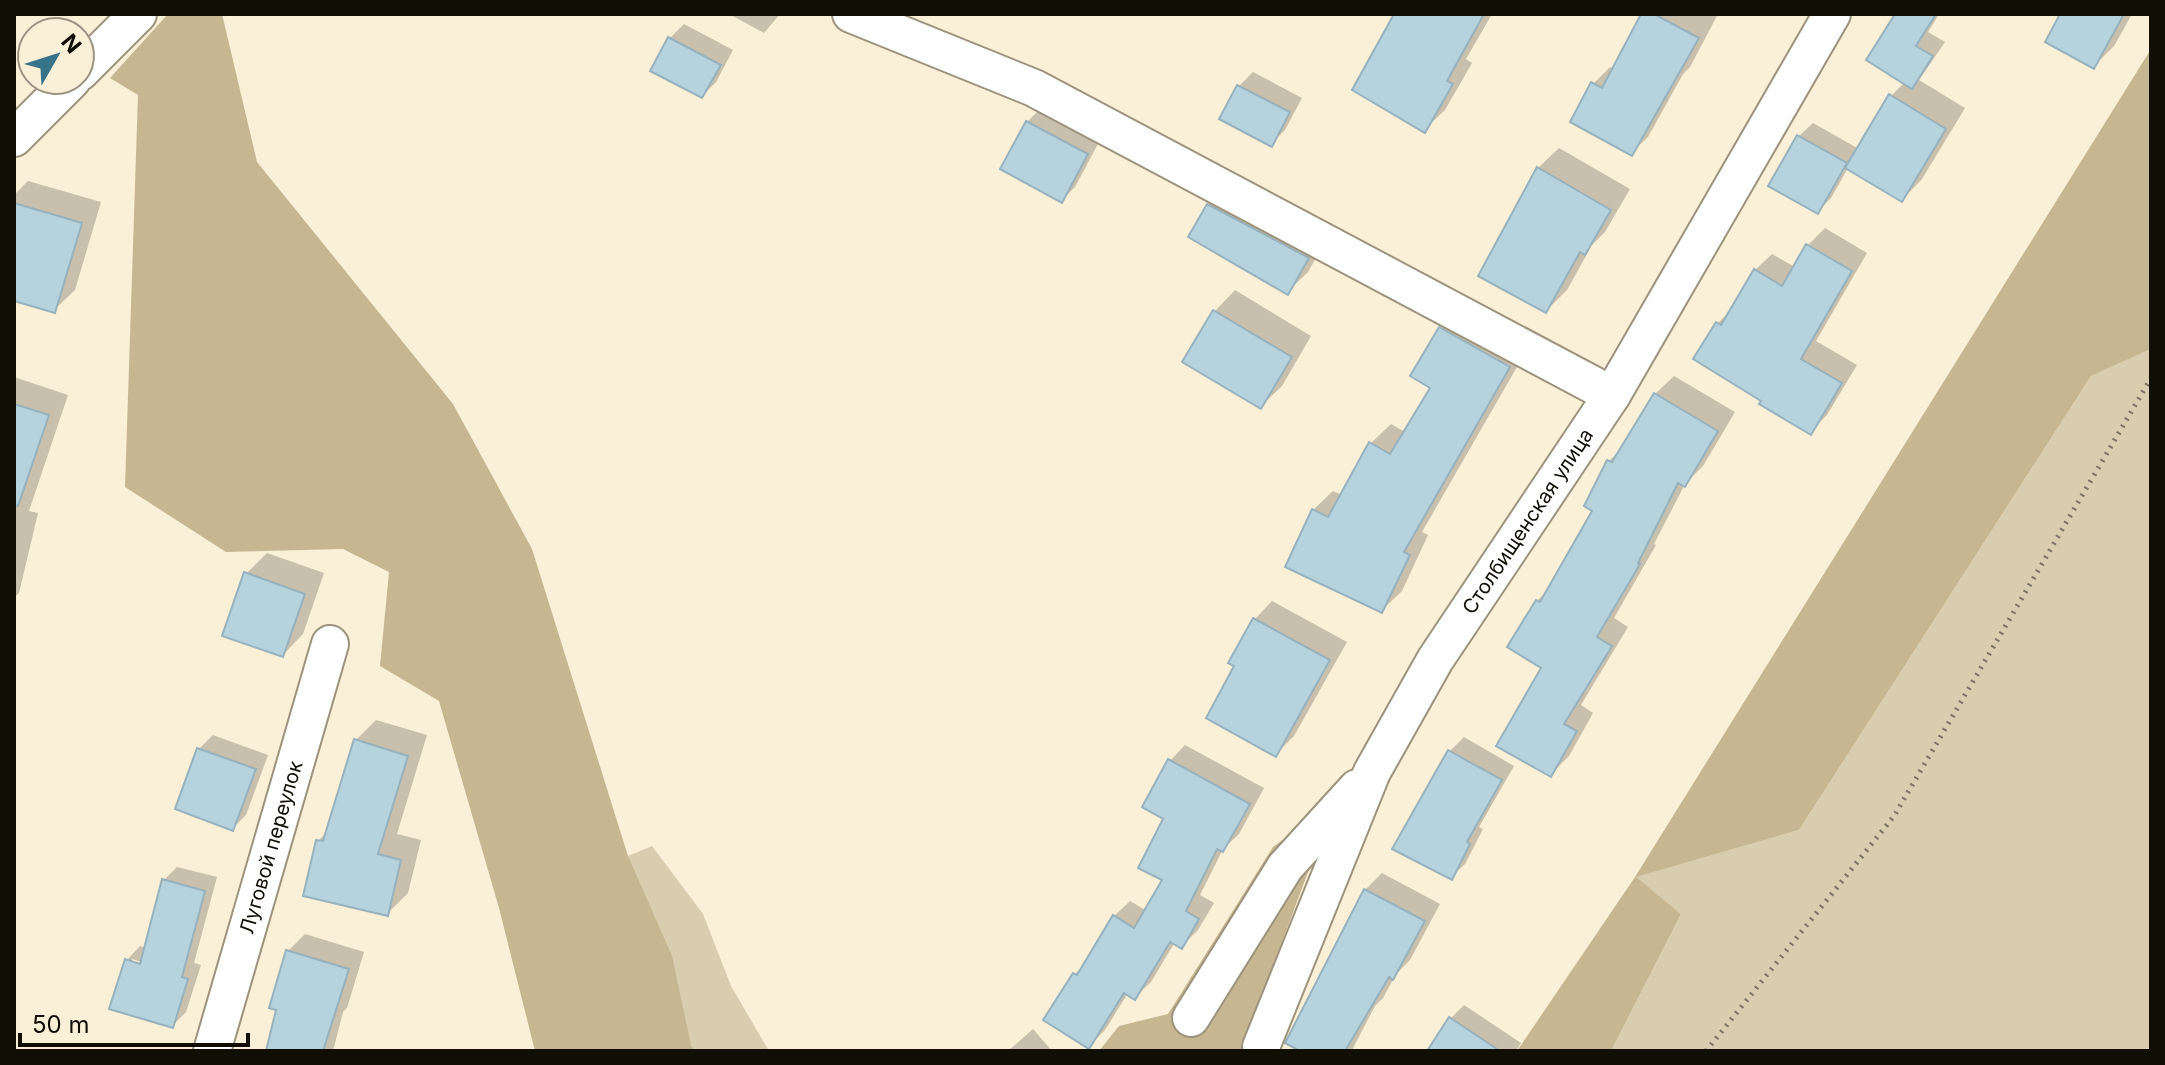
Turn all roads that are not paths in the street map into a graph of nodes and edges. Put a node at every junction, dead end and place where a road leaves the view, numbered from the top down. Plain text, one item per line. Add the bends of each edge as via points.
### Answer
1 (138, 14) edge
2 (851, 14) edge
3 (1832, 14) edge
4 (96, 56) edge
5 (56, 96) edge
6 (14, 138) edge
7 (1612, 395) junction
8 (330, 644) dead end
9 (1372, 772) junction
10 (1191, 1018) dead end
11 (1261, 1047) dead end
12 (212, 1051) edge

1 - 4 street
2 - 7 street via 1034,88
3 - 7 street, Столбищенская улица
5 - 6 street
7 - 9 street, Столбищенская улица via 1435,660
8 - 12 street, Луговой переулок
9 - 10 street via 1285,867
9 - 11 street, Столбищенская улица

